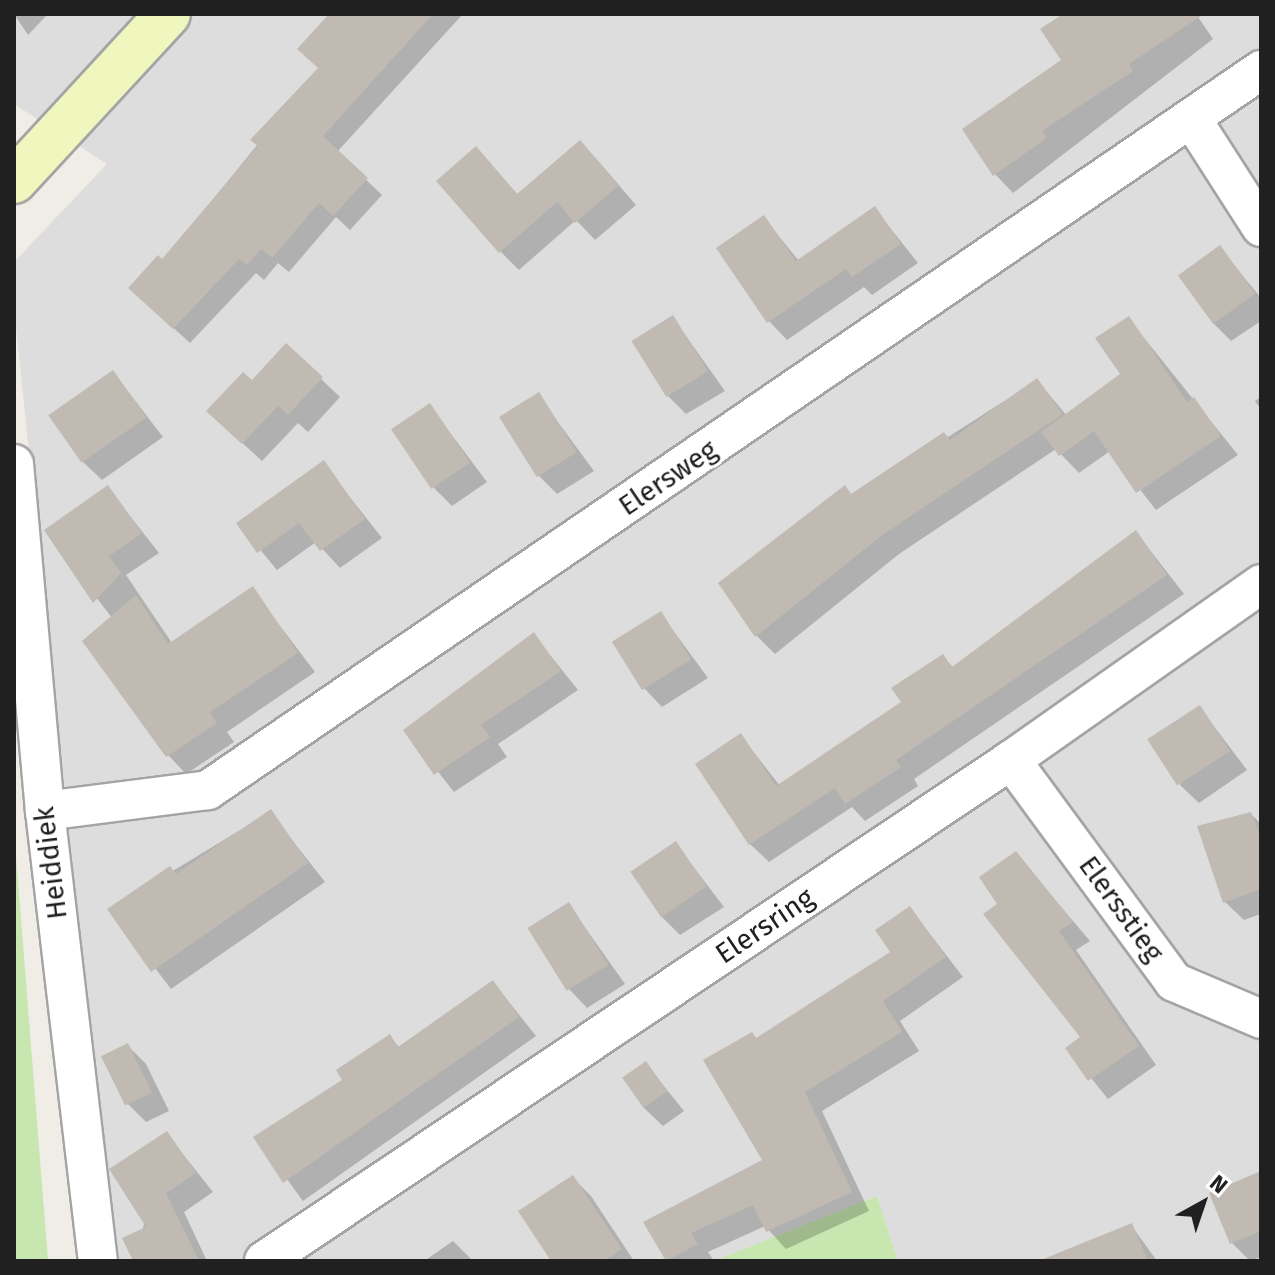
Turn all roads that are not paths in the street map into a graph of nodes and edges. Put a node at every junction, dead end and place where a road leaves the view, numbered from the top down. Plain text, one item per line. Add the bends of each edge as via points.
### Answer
1 (168, 14) edge
2 (1261, 70) edge
3 (1193, 121) junction
4 (18, 170) edge
5 (1261, 227) edge
6 (14, 464) edge
7 (1261, 584) edge
8 (1011, 760) junction
9 (45, 811) junction
10 (1261, 1019) edge
11 (98, 1261) edge
12 (264, 1261) edge

1 - 4 street
2 - 3 street, Elersweg
3 - 5 street
3 - 9 street, Elersweg via 208,790
6 - 9 street, Heiddiek
7 - 8 street, Elersring
8 - 10 street, Elersstieg via 1174,982
8 - 12 street, Elersring
9 - 11 street, Heiddiek

